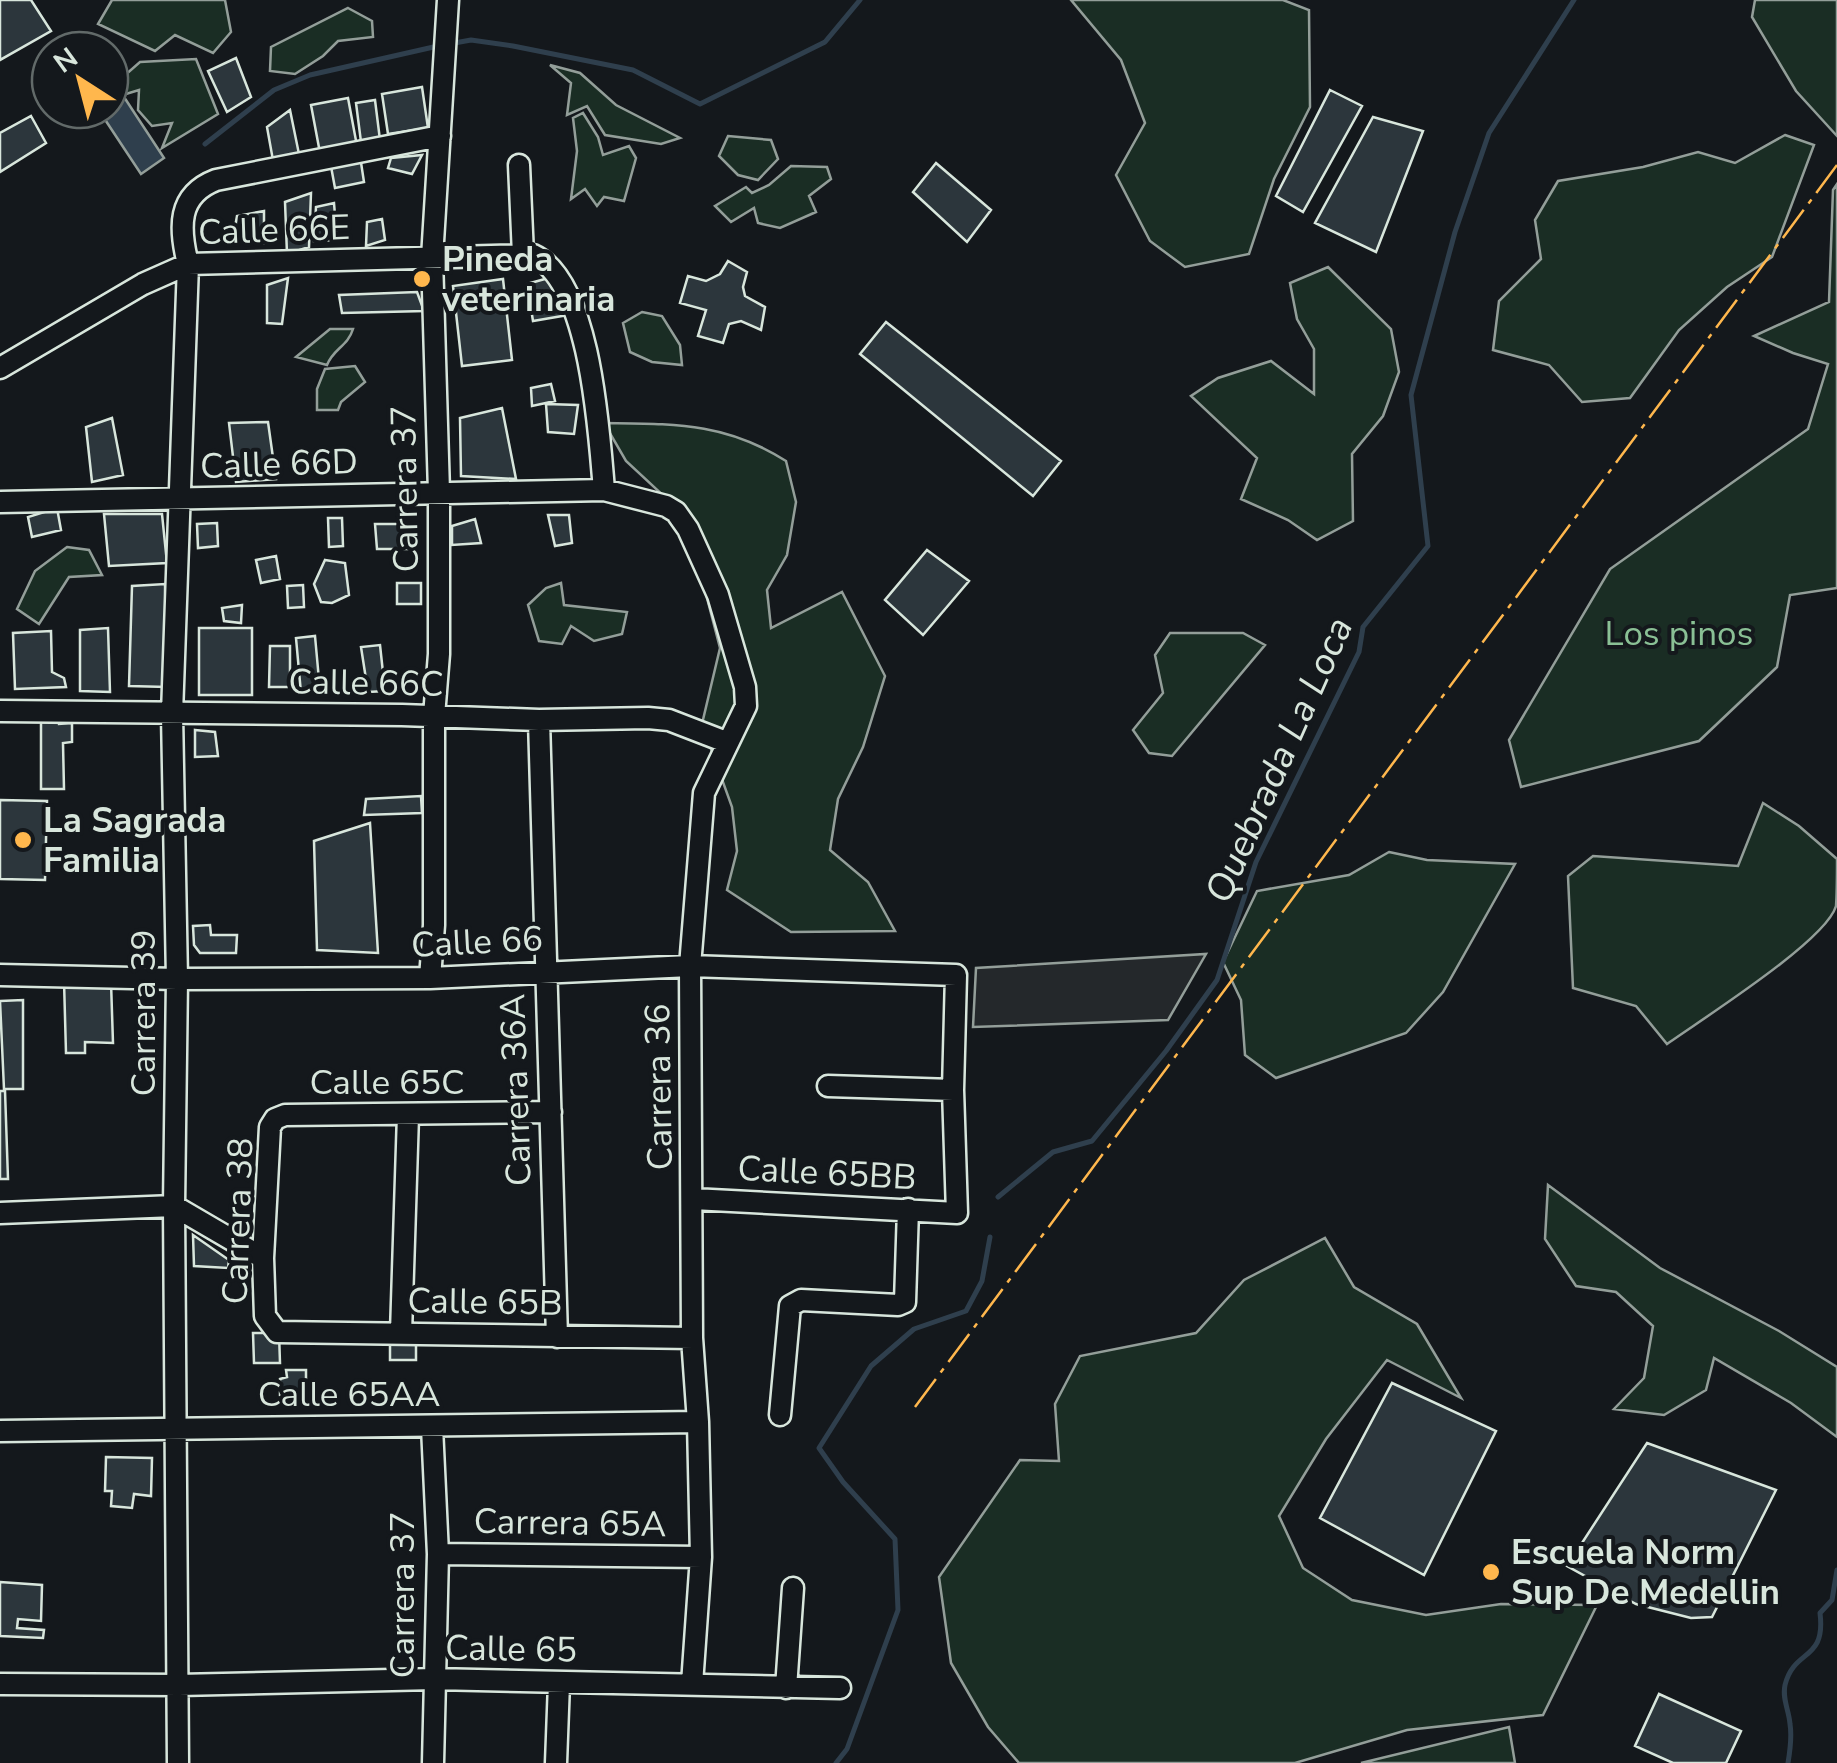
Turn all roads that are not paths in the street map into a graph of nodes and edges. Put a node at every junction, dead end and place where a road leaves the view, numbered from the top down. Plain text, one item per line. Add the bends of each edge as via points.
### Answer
1 (448, 0) edge
2 (440, 136) junction
3 (519, 164) dead end
4 (523, 255) junction
5 (432, 258) junction
6 (188, 264) junction
7 (5, 365) edge
8 (604, 490) junction
9 (439, 492) junction
10 (178, 499) junction
11 (0, 502) edge
12 (676, 512) joint
13 (0, 712) edge
14 (172, 714) junction
15 (434, 716) junction
16 (540, 720) junction
17 (726, 742) junction
18 (690, 966) junction
19 (544, 971) junction
20 (0, 974) edge
21 (430, 978) junction
22 (177, 979) junction
23 (828, 1086) dead end
24 (954, 1090) junction
25 (551, 1112) junction
26 (284, 1115) joint
27 (408, 1115) junction
28 (693, 1200) junction
29 (174, 1206) junction
30 (908, 1208) junction
31 (0, 1213) edge
32 (264, 1258) junction
33 (277, 1332) joint
34 (401, 1332) junction
35 (557, 1337) junction
36 (692, 1338) junction
37 (780, 1415) dead end
38 (698, 1422) junction
39 (177, 1427) junction
40 (432, 1427) junction
41 (0, 1431) edge
42 (438, 1554) junction
43 (701, 1556) junction
44 (793, 1588) dead end
45 (434, 1679) junction
46 (558, 1683) junction
47 (0, 1684) edge
48 (692, 1684) junction
49 (180, 1686) junction
50 (786, 1688) junction
51 (840, 1688) dead end
52 (178, 1763) edge
53 (433, 1763) edge
54 (556, 1763) edge

1 - 2 street, Carrera 37
2 - 5 street, Carrera 37
2 - 6 street, Carrera 39 via 201,186 184,218
3 - 4 street
4 - 5 street, Calle 66E
4 - 8 street via 548,261 586,350
5 - 6 street, Calle 66E
5 - 9 street, Carrera 37
6 - 7 street, Calle 66E
6 - 10 street, Carrera 39
8 - 9 street, Calle 66D
8 - 12 street, Calle 66D
9 - 10 street, Calle 66D
9 - 15 street, Carrera 37
10 - 11 street, Calle 66D
10 - 14 street, Carrera 39
12 - 17 street, Carrera 36 via 718,595 745,687 746,706
13 - 14 street, Calle 66C
14 - 15 street, Calle 66C
14 - 22 street, Carrera 39
15 - 16 street, Calle 66C
15 - 21 street, Carrera 37
16 - 17 street, Calle 66C via 668,720
16 - 19 street, Carrera 36A
17 - 18 street, Carrera 36 via 704,793
18 - 19 street, Calle 66
18 - 24 street, Calle 66 via 956,975
18 - 28 street, Carrera 36
19 - 21 street, Calle 66
19 - 25 street, Carrera 36A
20 - 22 street, Calle 66
21 - 22 street, Calle 66
22 - 29 street, Carrera 39
23 - 24 street
24 - 30 street, Calle 65BB via 957,1213
25 - 27 street, Calle 65C
25 - 35 street, Carrera 36A
26 - 27 street, Calle 65C
26 - 32 street, Carrera 38 via 270,1127
27 - 34 street
28 - 30 street, Calle 65BB
28 - 36 street, Carrera 36
29 - 31 street
29 - 32 street
29 - 39 street, Carrera 39
30 - 37 street via 905,1302 801,1300 790,1306
32 - 33 street, Carrera 38 via 264,1316
33 - 34 street, Calle 65B
34 - 35 street, Calle 65B
35 - 36 street, Calle 65B
36 - 38 street, Carrera 36
38 - 40 street, Calle 65AA
38 - 43 street, Carrera 36
39 - 40 street, Calle 65AA
39 - 41 street, Calle 65AA
39 - 49 street, Carrera 39
40 - 42 street, Carrera 37
42 - 43 street, Carrera 65A
42 - 45 street, Carrera 37
43 - 48 street, Carrera 36
44 - 50 street
45 - 46 street, Calle 65
45 - 49 street, Calle 65
45 - 53 street, Carrera 37
46 - 48 street, Calle 65
46 - 54 street
47 - 49 street, Calle 65
48 - 50 street, Calle 65
49 - 52 street, Carrera 39
50 - 51 street, Calle 65

